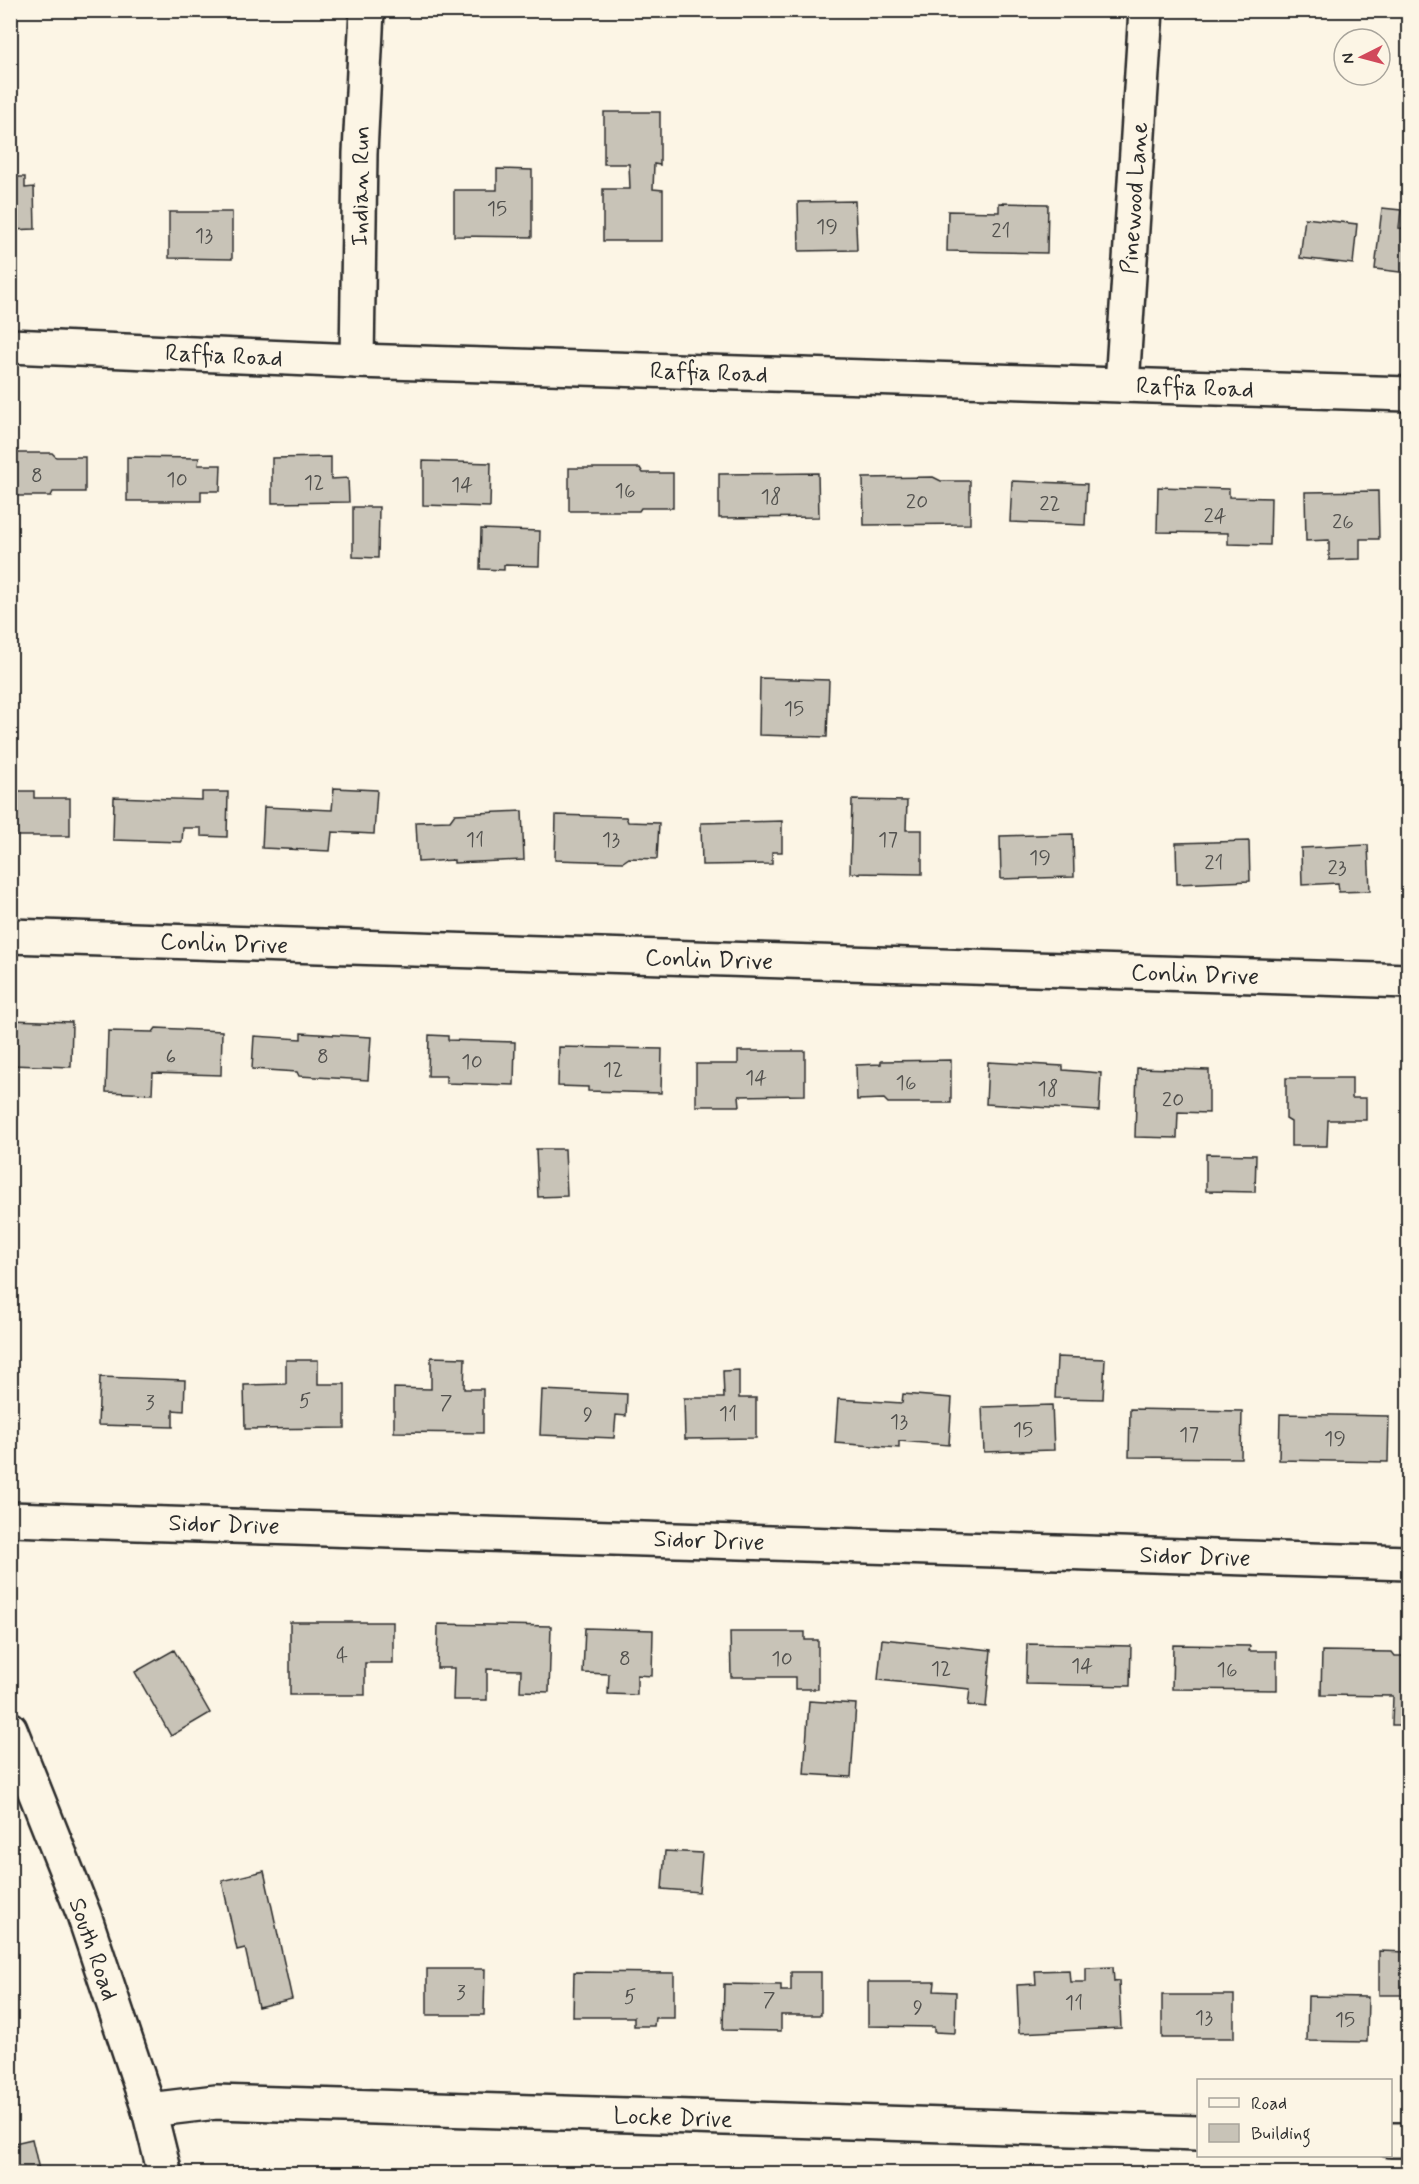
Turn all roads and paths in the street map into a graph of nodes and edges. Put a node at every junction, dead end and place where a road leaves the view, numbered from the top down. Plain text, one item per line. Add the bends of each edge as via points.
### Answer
1 (367, 10) edge
2 (1146, 10) edge
3 (10, 346) edge
4 (357, 361) junction
5 (1122, 385) junction
6 (1408, 394) edge
7 (10, 936) edge
8 (1408, 981) edge
9 (10, 1519) edge
10 (1408, 1563) edge
11 (10, 1729) edge
12 (149, 2110) junction
13 (1197, 2133) edge
14 (1392, 2139) edge
15 (1408, 2140) edge
16 (165, 2174) edge

1 - 4 street, Indian Run
2 - 5 street, Pinewood Lane
3 - 4 street, Raffia Road
4 - 5 street, Raffia Road
5 - 6 street, Raffia Road
7 - 8 street, Conlin Drive
9 - 10 street, Sidor Drive
11 - 12 street, South Road via 84,1915
12 - 13 street, Locke Drive via 216,2102
12 - 16 street, South Road
14 - 15 street

